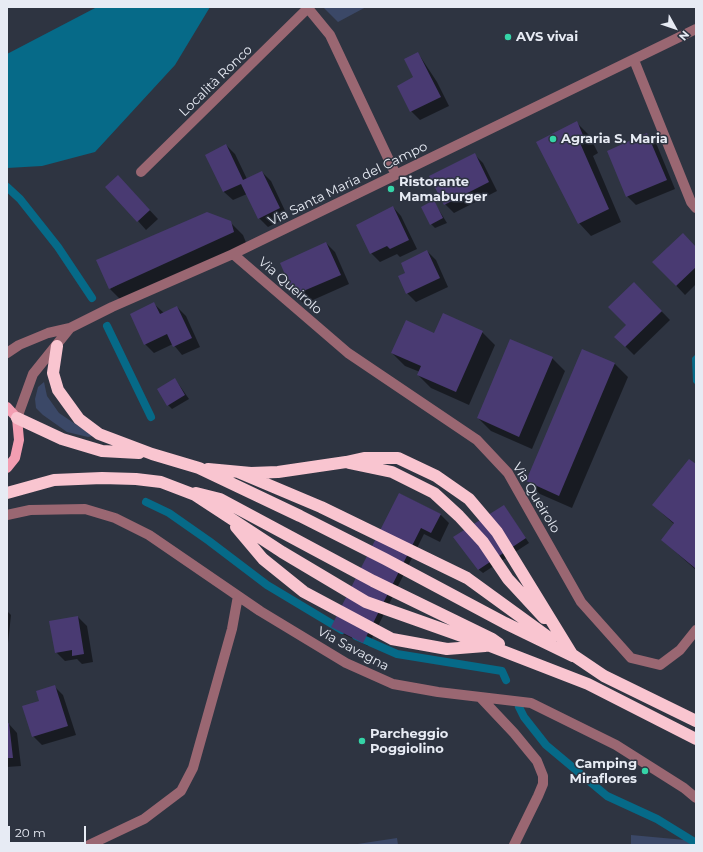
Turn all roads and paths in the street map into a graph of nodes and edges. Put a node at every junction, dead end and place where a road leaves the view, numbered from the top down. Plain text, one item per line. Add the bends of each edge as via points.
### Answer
1 (307, 8) edge
2 (696, 29) edge
3 (634, 60) junction
4 (142, 172) dead end
5 (396, 175) junction
6 (696, 208) edge
7 (233, 254) junction
8 (70, 328) junction
9 (56, 346) junction
10 (7, 353) edge
11 (7, 407) edge
12 (17, 418) junction
13 (152, 454) junction
14 (346, 462) junction
15 (7, 468) edge
16 (199, 468) junction
17 (238, 472) junction
18 (181, 490) junction
19 (7, 493) edge
20 (7, 515) edge
21 (228, 517) junction
22 (238, 596) junction
23 (696, 630) edge
24 (561, 636) junction
25 (490, 646) junction
26 (513, 655) junction
27 (573, 656) junction
28 (480, 697) junction
29 (696, 722) edge
30 (696, 739) edge
31 (696, 798) edge
32 (89, 845) edge
33 (514, 845) edge

1 - 4 street, Località Ronco
1 - 5 street via 330,35
2 - 3 street, Via Santa Maria del Campo
3 - 5 street, Via Santa Maria del Campo
3 - 6 street via 691,202
5 - 7 street, Via Santa Maria del Campo
7 - 8 street, Via Santa Maria del Campo
7 - 23 street, Via Queirolo via 348,353 477,440 508,473 581,602 631,658 660,665 680,650
8 - 9 street
8 - 10 street, Via Santa Maria del Campo via 48,333
9 - 12 street via 33,374
9 - 13 highway via 53,373 58,390 79,419 99,434
11 - 12 main road
12 - 13 highway via 62,439 102,451
12 - 15 main road via 20,440 15,458
13 - 16 highway
14 - 17 highway via 278,472
14 - 24 highway via 392,472 434,493 483,542 508,579
14 - 24 highway via 364,458 398,458 436,476 469,499 497,532
16 - 17 highway
16 - 27 highway via 307,520 504,623
17 - 27 highway via 322,507 467,578
18 - 19 highway via 161,482 102,478 54,480
18 - 21 highway via 195,495
18 - 26 highway via 220,499 373,581 492,639
20 - 22 street, Via Savagna via 30,510 85,509 115,518 149,535
21 - 25 highway via 366,602
21 - 25 highway via 263,559 304,592 392,639 447,649
22 - 28 street, Via Savagna via 346,663 393,684
22 - 32 street via 232,629 193,768 181,791 144,819
24 - 27 highway
25 - 26 highway
26 - 30 highway via 588,684
27 - 29 highway via 604,676
28 - 31 street, Via Savagna via 531,703 616,745
28 - 33 street via 537,761 543,776 538,796

